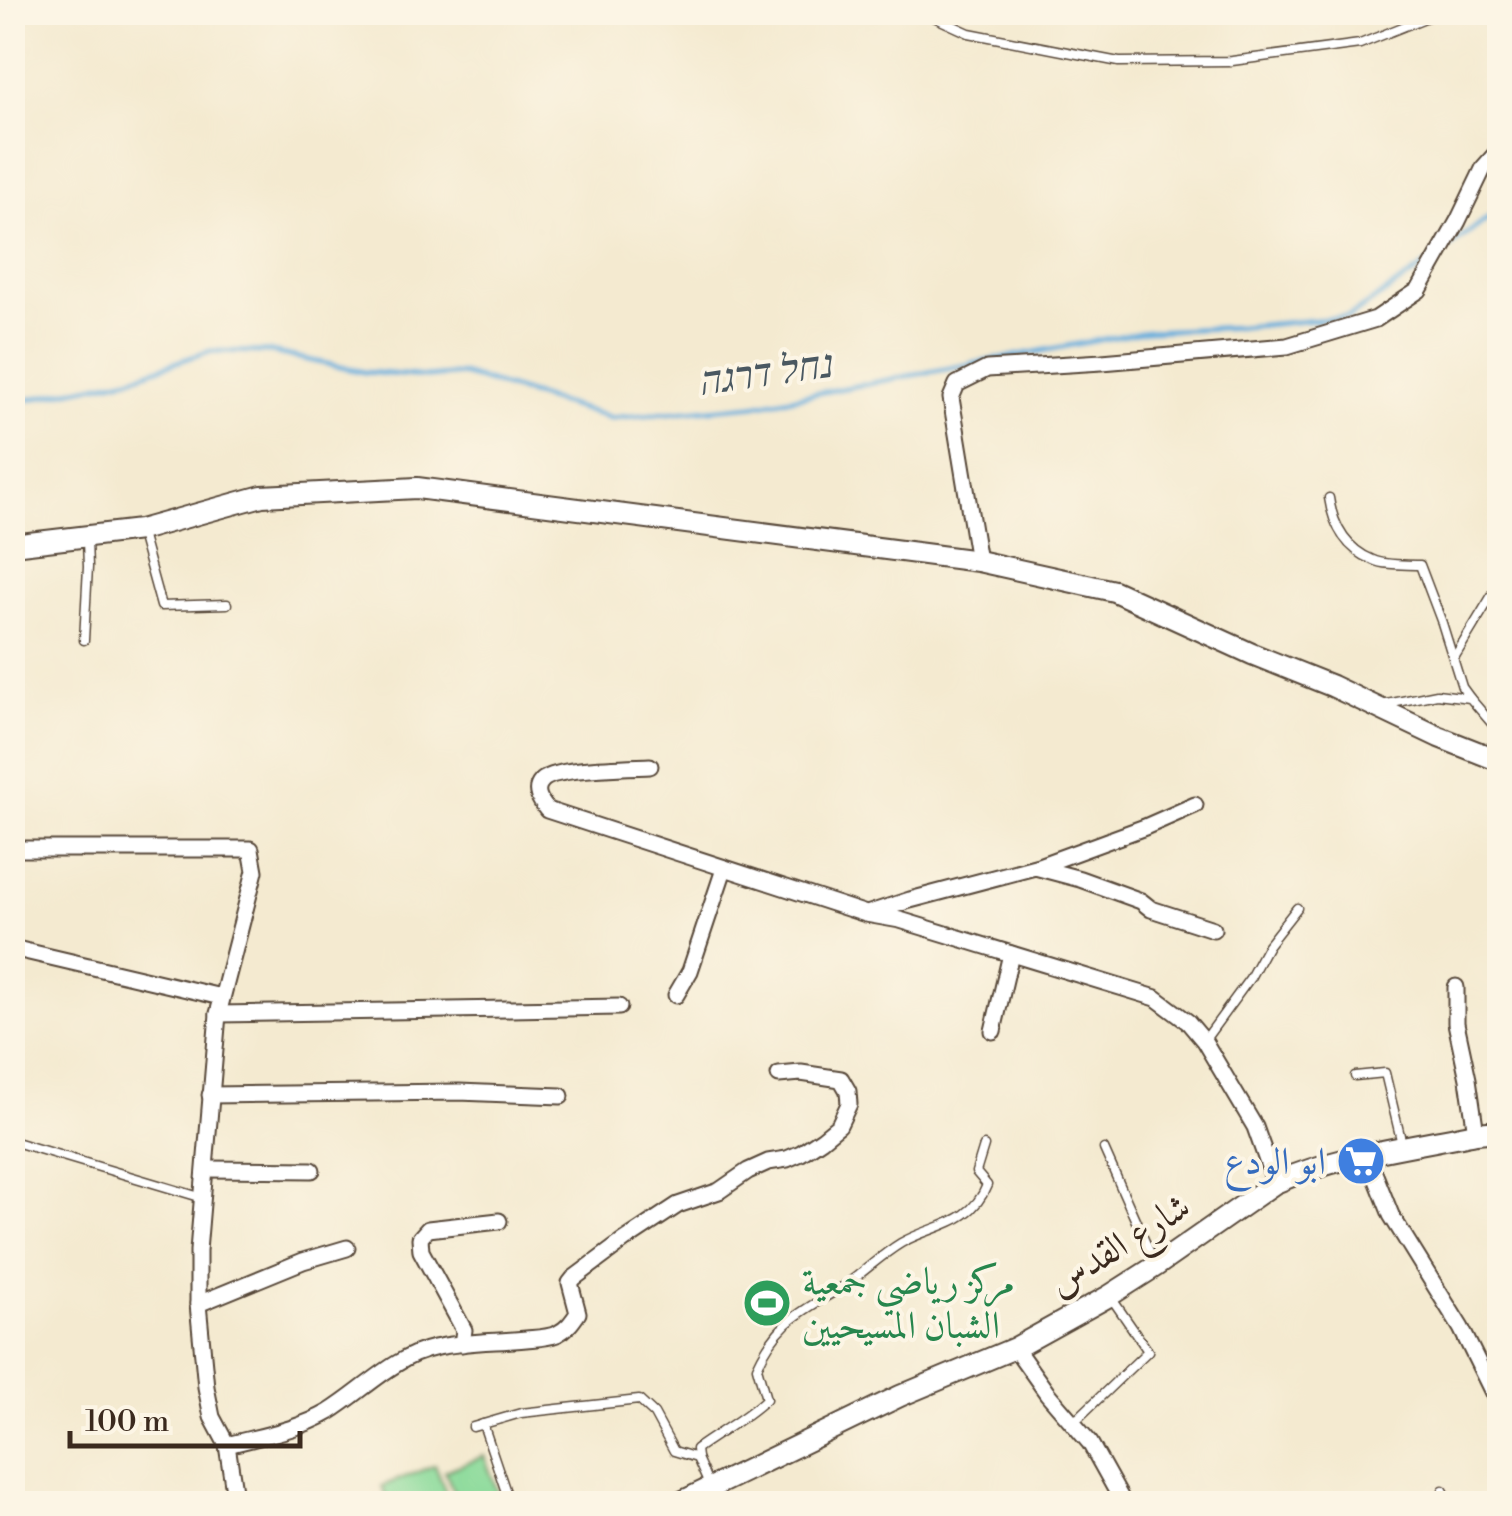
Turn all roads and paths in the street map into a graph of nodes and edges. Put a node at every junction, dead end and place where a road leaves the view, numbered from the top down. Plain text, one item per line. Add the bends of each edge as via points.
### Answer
1 (250, 12) edge
2 (416, 12) edge
3 (923, 12) edge
4 (1440, 12) edge
5 (1500, 149) edge
6 (1329, 498) dead end
7 (140, 530) junction
8 (86, 536) junction
9 (12, 544) edge
10 (978, 561) junction
11 (1500, 582) edge
12 (227, 604) dead end
13 (84, 640) dead end
14 (1454, 658) junction
15 (1470, 698) junction
16 (1375, 706) junction
17 (1500, 733) edge
18 (1500, 761) edge
19 (650, 766) dead end
20 (1195, 804) dead end
21 (12, 849) edge
22 (1035, 868) junction
23 (724, 869) junction
24 (1296, 908) dead end
25 (866, 914) junction
26 (1213, 929) dead end
27 (12, 948) edge
28 (1010, 954) junction
29 (1456, 988) dead end
30 (676, 996) dead end
31 (220, 1006) junction
32 (619, 1007) dead end
33 (993, 1031) dead end
34 (1204, 1041) junction
35 (779, 1075) dead end
36 (1355, 1076) dead end
37 (210, 1095) junction
38 (562, 1096) dead end
39 (1500, 1131) edge
40 (1476, 1133) junction
41 (12, 1141) edge
42 (984, 1146) dead end
43 (1403, 1148) junction
44 (1104, 1149) dead end
45 (1367, 1155) junction
46 (206, 1169) junction
47 (312, 1170) dead end
48 (1275, 1183) junction
49 (203, 1198) junction
50 (499, 1221) dead end
51 (347, 1248) dead end
52 (1156, 1266) junction
53 (1109, 1296) junction
54 (198, 1304) junction
55 (462, 1344) junction
56 (1015, 1348) junction
57 (1500, 1408) edge
58 (1072, 1423) junction
59 (484, 1424) junction
60 (472, 1427) dead end
61 (227, 1445) junction
62 (696, 1458) junction
63 (710, 1488) junction
64 (1443, 1490) dead end
65 (679, 1503) edge
66 (236, 1504) edge
67 (510, 1504) edge
68 (1124, 1504) edge
69 (1451, 1504) edge

1 - 2 lane via 357,20
3 - 4 lane via 969,33 1119,62 1232,61 1360,44
5 - 10 street via 1419,290 1376,319 1287,346 986,369 957,384 951,398
6 - 14 lane via 1332,518 1354,549 1375,562 1420,564
7 - 8 street
7 - 10 street via 262,496 417,488
7 - 12 lane via 161,606
8 - 9 street
8 - 13 lane
10 - 16 street via 1114,591
11 - 14 lane
14 - 15 lane
15 - 16 lane via 1438,694
15 - 17 lane
16 - 18 street
19 - 23 street via 550,775 537,791 547,810
20 - 22 street
21 - 31 street via 251,850 255,871
22 - 25 street
22 - 26 street
23 - 25 street
23 - 30 street
24 - 34 lane
25 - 28 street
27 - 31 street
28 - 33 street
28 - 34 street via 1156,998
29 - 40 street
31 - 32 street
31 - 37 street
34 - 48 street via 1254,1126
35 - 55 street via 841,1079 849,1104 839,1125 800,1154 678,1205 625,1240 570,1283 578,1313 558,1334
36 - 43 lane via 1384,1073
37 - 38 street
37 - 46 street
39 - 40 street, شارع القدس
40 - 43 street, شارع القدس
41 - 49 lane
42 - 62 lane via 976,1172 987,1185 980,1204 904,1241 786,1322 757,1367 766,1399 696,1449
43 - 45 street, شارع القدس
44 - 52 lane
45 - 48 street, شارع القدس
45 - 57 street via 1390,1215 1461,1328
46 - 47 street
46 - 49 street
48 - 52 street, شارع القدس
49 - 54 street
50 - 55 street via 428,1229 420,1238 464,1330
51 - 54 street
52 - 53 street, شارع القدس
53 - 56 street, شارع القدس
53 - 58 lane via 1148,1351
54 - 61 street via 212,1418
55 - 61 street via 406,1358 312,1420
56 - 58 street
56 - 63 street, شارع القدس
58 - 68 street
59 - 60 lane
59 - 62 lane via 521,1413 639,1400 674,1450
59 - 67 lane
61 - 66 street
62 - 63 lane
63 - 65 street, شارع القدس
64 - 69 lane

